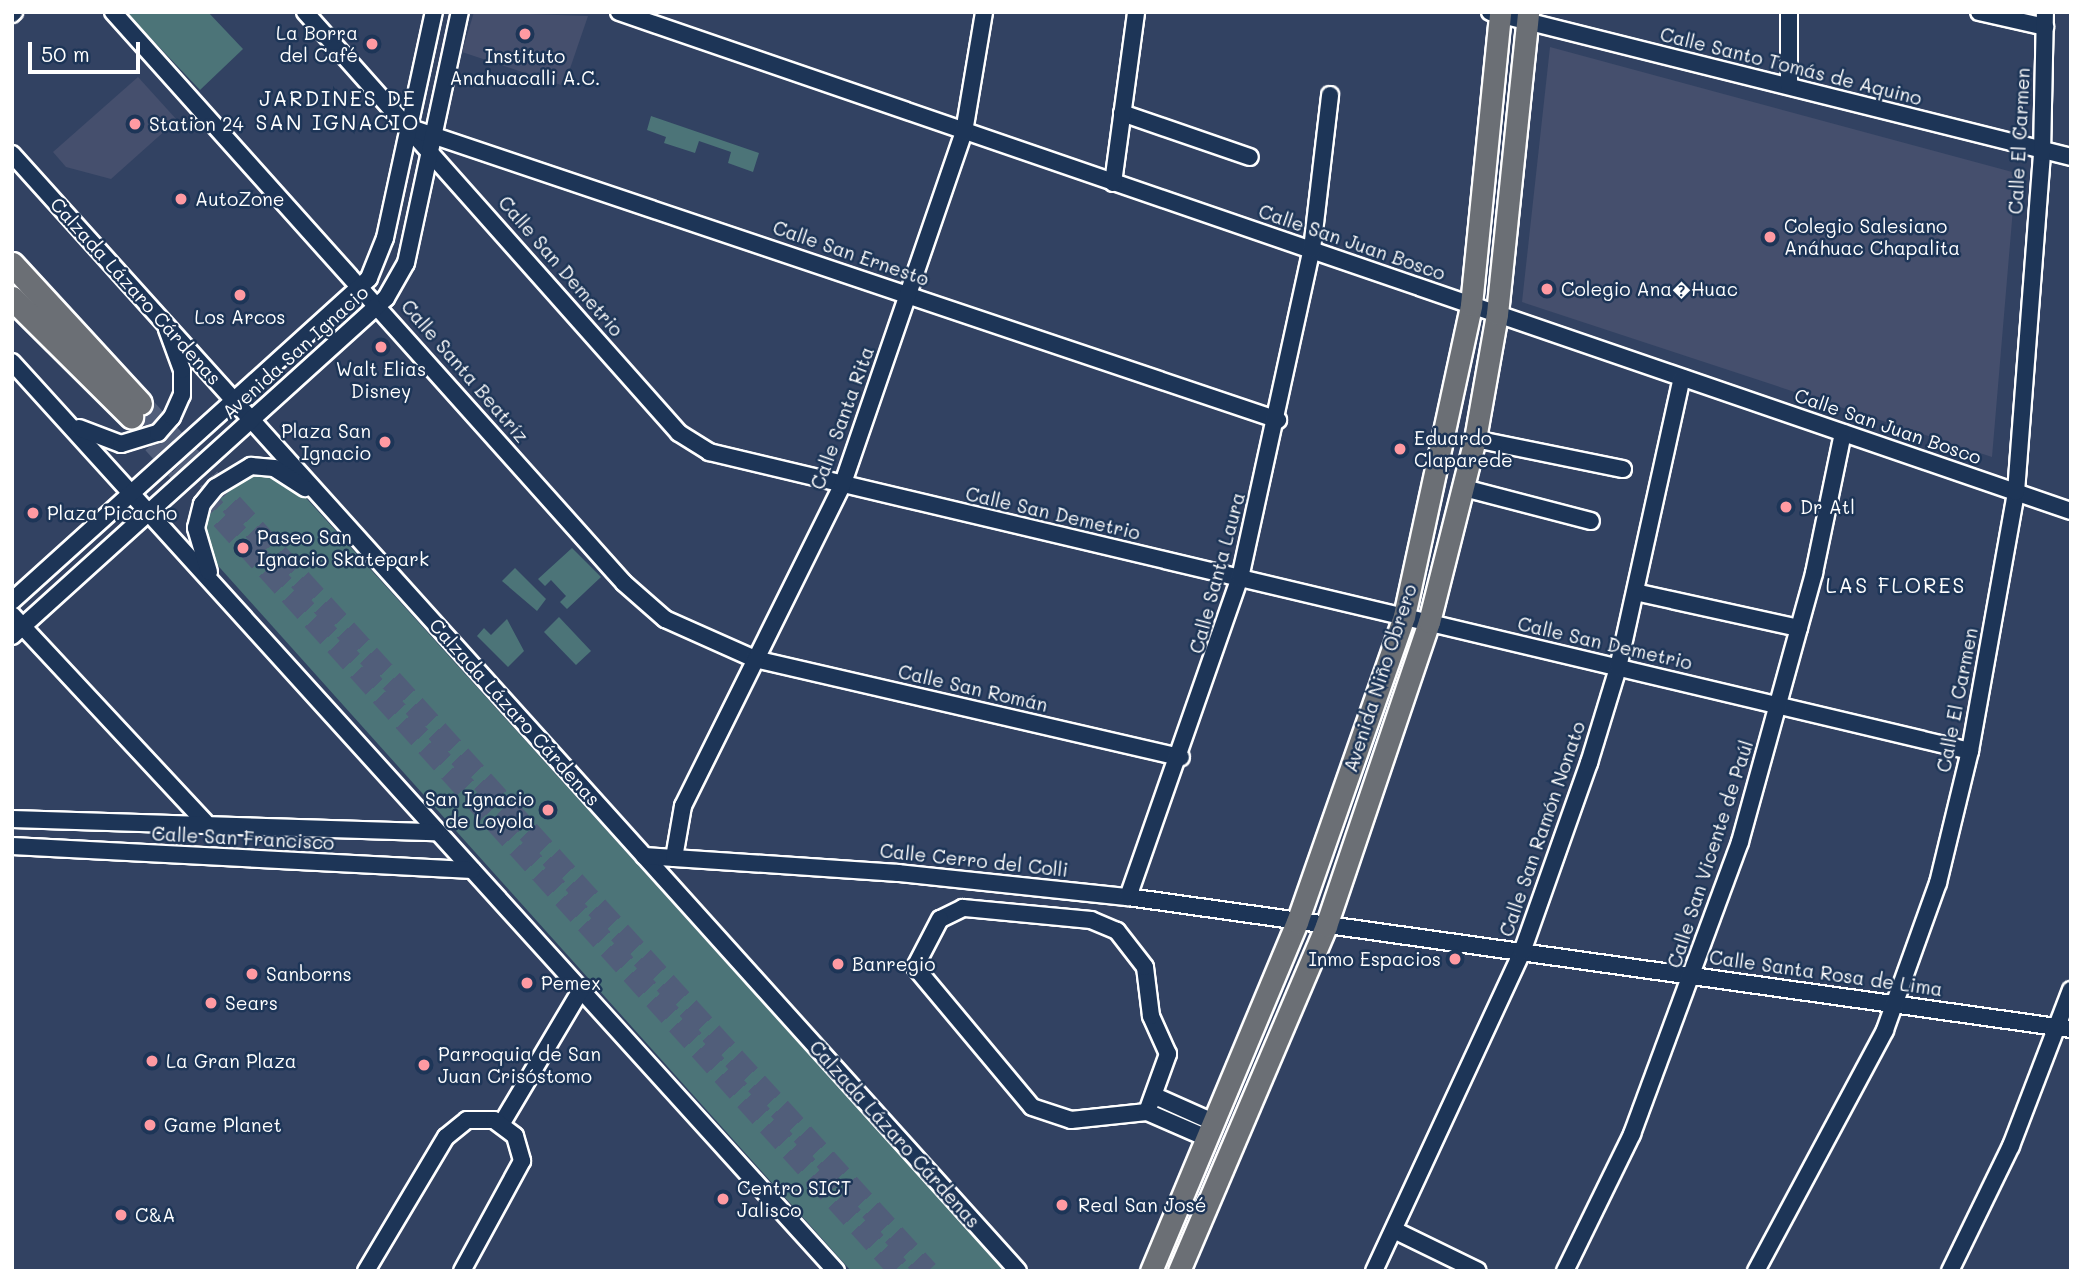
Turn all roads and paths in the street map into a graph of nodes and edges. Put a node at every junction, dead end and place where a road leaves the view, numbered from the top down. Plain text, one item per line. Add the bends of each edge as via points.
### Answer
1 (113, 12) edge
2 (305, 12) edge
3 (434, 12) edge
4 (460, 12) edge
5 (619, 12) edge
6 (984, 12) edge
7 (1136, 12) edge
8 (1789, 12) edge
9 (1979, 12) edge
10 (1497, 13) edge
11 (1528, 17) edge
12 (2045, 20) edge
13 (1789, 86) junction
14 (1330, 95) dead end
15 (1122, 113) junction
16 (410, 127) junction
17 (964, 132) junction
18 (432, 142) junction
19 (2042, 153) junction
20 (12, 154) edge
21 (1250, 157) dead end
22 (2071, 157) edge
23 (1113, 183) junction
24 (1312, 249) junction
25 (12, 264) edge
26 (361, 285) junction
27 (908, 295) junction
28 (12, 298) edge
29 (1471, 305) junction
30 (380, 306) junction
31 (1497, 314) junction
32 (164, 322) junction
33 (12, 362) edge
34 (1682, 378) junction
35 (235, 399) junction
36 (253, 419) junction
37 (1278, 421) junction
38 (67, 422) junction
39 (1843, 433) junction
40 (1475, 439) junction
41 (1623, 468) dead end
42 (842, 486) junction
43 (1464, 488) junction
44 (131, 492) junction
45 (2016, 492) junction
46 (2071, 511) edge
47 (150, 513) junction
48 (1591, 521) dead end
49 (370, 550) junction
50 (1240, 578) junction
51 (216, 587) junction
52 (1635, 592) junction
53 (12, 601) edge
54 (1404, 616) junction
55 (1429, 622) junction
56 (16, 626) edge
57 (1799, 628) junction
58 (755, 659) junction
59 (1618, 667) junction
60 (1781, 706) junction
61 (1970, 751) junction
62 (1181, 757) junction
63 (12, 818) edge
64 (67, 821) junction
65 (205, 822) junction
66 (292, 829) junction
67 (435, 832) junction
68 (12, 846) edge
69 (76, 850) junction
70 (644, 856) junction
71 (674, 858) junction
72 (289, 861) junction
73 (472, 870) junction
74 (1128, 897) junction
75 (1297, 922) junction
76 (1326, 926) junction
77 (1522, 952) junction
78 (1692, 975) junction
79 (581, 990) junction
80 (2071, 990) edge
81 (1896, 1004) junction
82 (2065, 1029) edge
83 (1155, 1096) junction
84 (1147, 1112) junction
85 (502, 1123) junction
86 (1210, 1130) junction
87 (1394, 1230) junction
88 (366, 1271) edge
89 (462, 1271) edge
90 (836, 1271) edge
91 (1018, 1271) edge
92 (1151, 1271) edge
93 (1179, 1271) edge
94 (1374, 1271) edge
95 (1478, 1271) edge
96 (1565, 1271) edge
97 (1756, 1271) edge
98 (1950, 1271) edge

1 - 26 street, Calle Santa Beatríz
2 - 16 street, Calle San Demetrio
3 - 16 street, Avenida San Ignacio
4 - 18 street, Avenida San Ignacio
5 - 17 street, Calle San Juan Bosco
6 - 17 street, Calle Santa Rita
7 - 15 street
8 - 13 street
9 - 12 street
10 - 11 street, Calle Santo Tomás de Aquino
10 - 29 main road, Avenida Niño Obrero
11 - 13 street, Calle Santo Tomás de Aquino
11 - 31 main road, Avenida Niño Obrero
12 - 19 street, Calle El Carmen
13 - 19 street, Calle Santo Tomás de Aquino
14 - 24 street, Calle Santa Laura
15 - 21 street
15 - 23 street
16 - 18 street, Calle San Demetrio
16 - 26 street, Avenida San Ignacio via 379,262
17 - 23 street, Calle San Juan Bosco
17 - 27 street, Calle Santa Rita
18 - 27 street, Calle San Ernesto
18 - 30 street, Avenida San Ignacio via 406,263
18 - 42 street, Calle San Demetrio via 678,433 709,452
19 - 22 street, Calle Santo Tomás de Aquino
19 - 45 street, Calle El Carmen
20 - 32 street, Calzada Lázaro Cárdenas
23 - 24 street, Calle San Juan Bosco
24 - 29 street, Calle San Juan Bosco
24 - 37 street, Calle Santa Laura
25 - 28 highway via 136,410
26 - 30 street, Calle Santa Beatríz
26 - 35 street, Avenida San Ignacio
27 - 37 street, Calle San Ernesto
27 - 42 street, Calle Santa Rita
29 - 31 street, Calle San Juan Bosco
29 - 54 main road, Avenida Niño Obrero
30 - 36 street, Avenida San Ignacio
30 - 58 street, Calle Santa Beatríz via 632,591 685,632
31 - 34 street, Calle San Juan Bosco
31 - 40 main road, Avenida Niño Obrero
32 - 35 street, Calzada Lázaro Cárdenas
32 - 38 street via 182,370 182,395 158,433 121,444
33 - 38 street
34 - 39 street, Calle San Juan Bosco
34 - 52 street, Calle San Ramón Nonato
35 - 36 street, Calzada Lázaro Cárdenas
35 - 44 street, Avenida San Ignacio
36 - 47 street, Avenida San Ignacio
36 - 49 street, Calzada Lázaro Cárdenas
37 - 50 street, Calle Santa Laura
38 - 44 street
39 - 45 street, Calle San Juan Bosco
39 - 57 street, Calle San Vicente de Paúl
40 - 41 street
40 - 43 main road, Avenida Niño Obrero
42 - 50 street, Calle San Demetrio
42 - 58 street, Calle Santa Rita
43 - 48 street
43 - 55 main road, Avenida Niño Obrero
44 - 47 street
44 - 53 street, Avenida San Ignacio
45 - 46 street, Calle San Juan Bosco
45 - 61 street, Calle El Carmen
47 - 51 street
47 - 56 street, Avenida San Ignacio
49 - 51 street via 294,478 251,466 233,473 202,504 200,550
49 - 70 street, Calzada Lázaro Cárdenas
50 - 54 street, Calle San Demetrio
50 - 62 street, Calle Santa Laura
51 - 67 street
52 - 57 street
52 - 59 street, Calle San Ramón Nonato
54 - 55 street, Calle San Demetrio
54 - 75 main road, Avenida Niño Obrero
55 - 59 street, Calle San Demetrio
55 - 76 main road, Avenida Niño Obrero
56 - 65 street
57 - 60 street, Calle San Vicente de Paúl
58 - 62 street, Calle San Román
58 - 71 street, Calle Santa Rita via 683,806
59 - 60 street, Calle San Demetrio
59 - 77 street, Calle San Ramón Nonato
60 - 61 street, Calle San Demetrio
60 - 78 street, Calle San Vicente de Paúl
61 - 81 street, Calle El Carmen via 1938,883
62 - 74 street, Calle Santa Laura
63 - 64 street, Calle San Francisco
64 - 65 street, Calle San Francisco
64 - 69 street
65 - 66 street, Calle San Francisco
66 - 67 street, Calle San Francisco
66 - 72 street
67 - 73 street
68 - 69 street, Calle San Francisco
69 - 72 street, Calle San Francisco
70 - 71 street, Calle Cerro del Colli
70 - 91 street, Calzada Lázaro Cárdenas
71 - 74 street, Calle Cerro del Colli
72 - 73 street, Calle San Francisco
73 - 79 street
74 - 75 street, Calle Cerro del Colli
75 - 76 street, Calle Cerro del Colli
75 - 86 main road, Avenida Niño Obrero
76 - 77 street, Calle Santa Rosa de Lima
76 - 93 main road, Avenida Niño Obrero
77 - 78 street, Calle Santa Rosa de Lima
77 - 87 street, Calle San Ramón Nonato
78 - 81 street, Calle Santa Rosa de Lima
78 - 96 street, Calle San Vicente de Paúl via 1632,1134
79 - 85 street
79 - 90 street
80 - 82 street
81 - 82 street, Calle Santa Rosa de Lima
81 - 97 street, Calle El Carmen via 1851,1103
82 - 98 street
83 - 84 street
83 - 84 street via 1168,1054 1151,1016 1145,967 1117,932 1101,922 963,908 940,919 915,967 1032,1107 1071,1120
83 - 86 street
84 - 86 street
85 - 88 street via 467,1120 446,1137
85 - 89 street via 521,1148 520,1174
86 - 92 main road, Avenida Niño Obrero
87 - 94 street, Calle San Ramón Nonato
87 - 95 street

